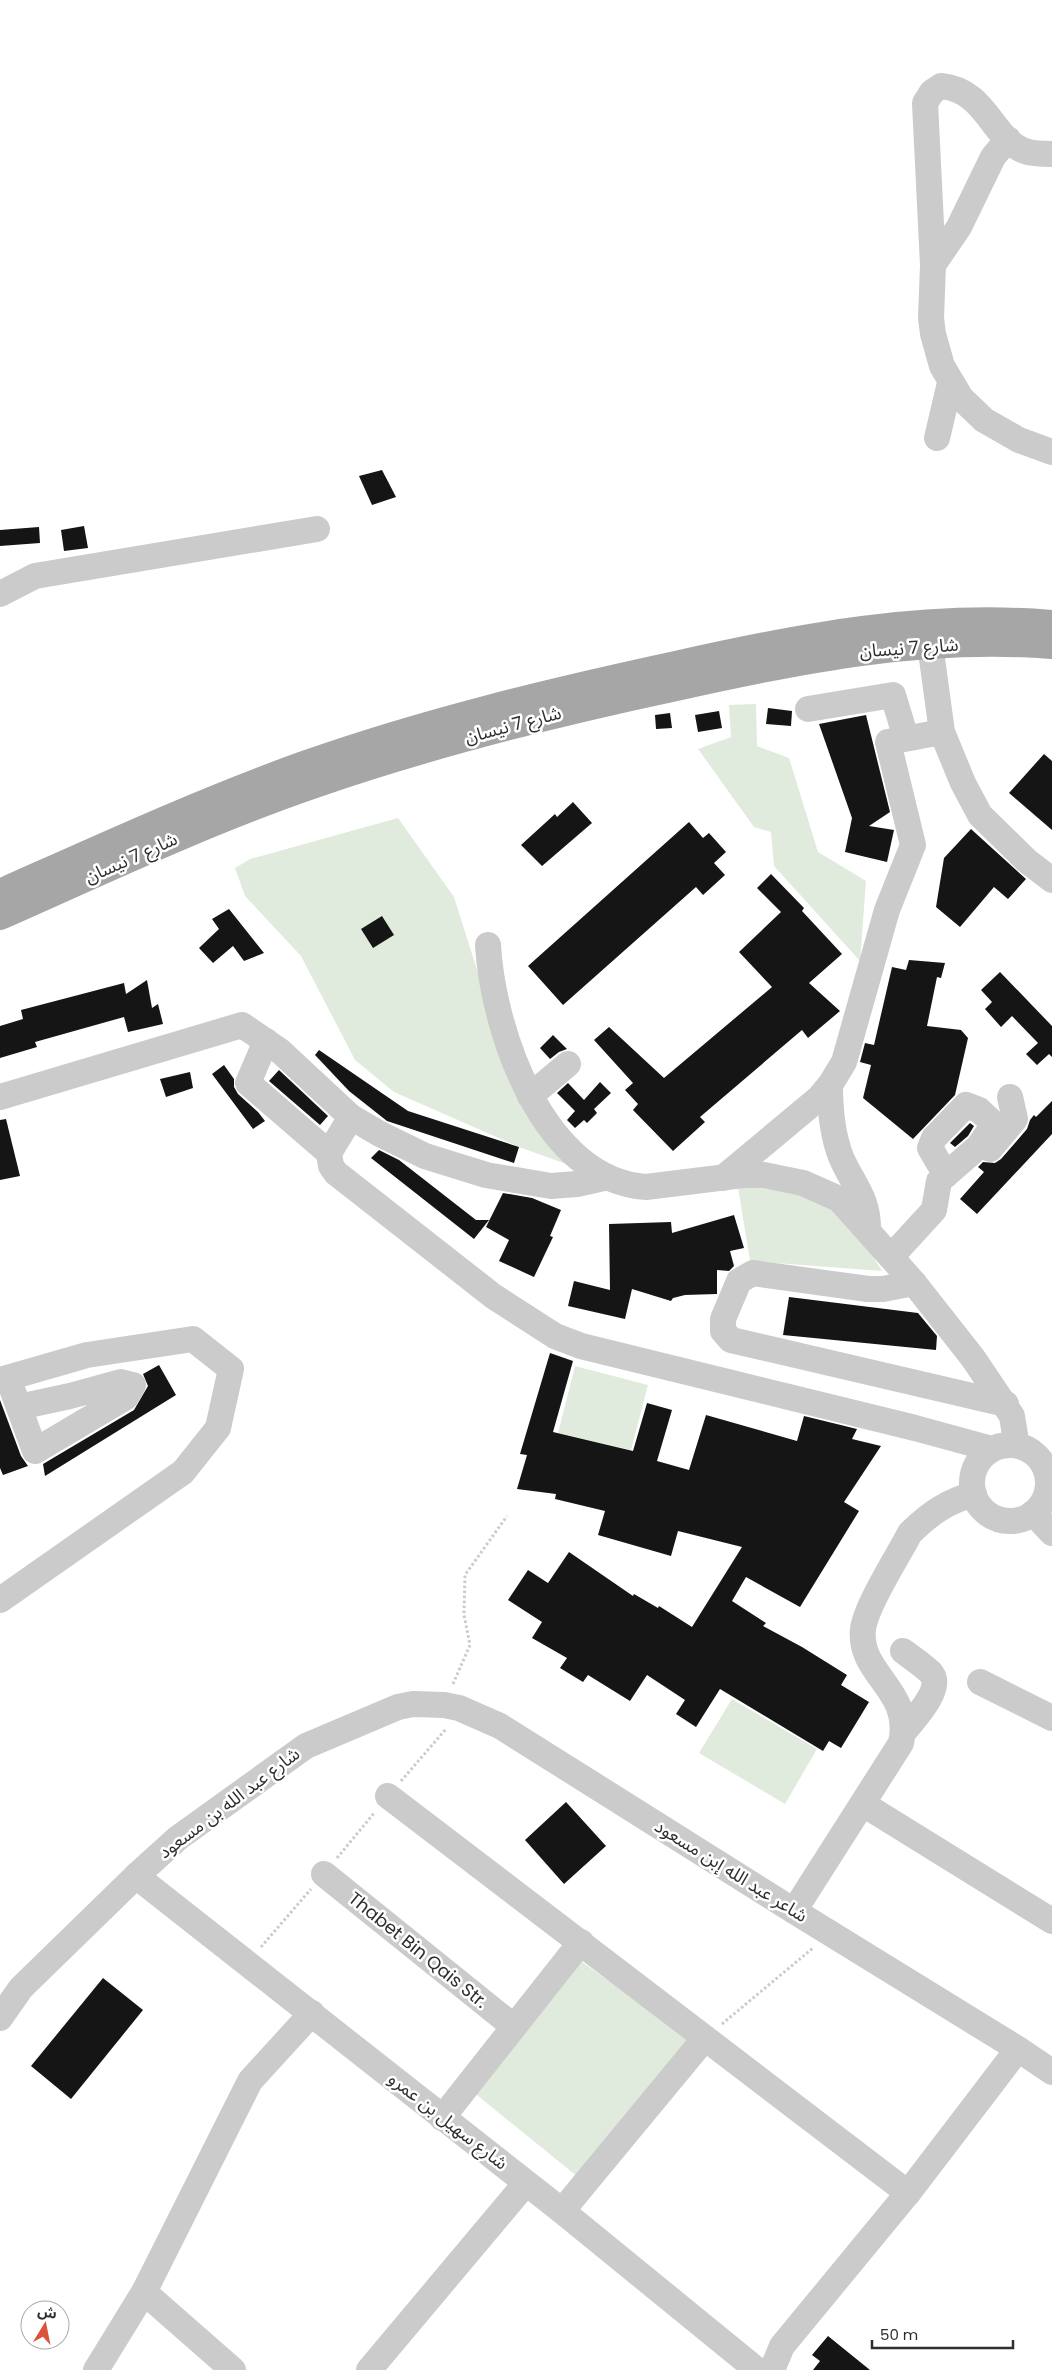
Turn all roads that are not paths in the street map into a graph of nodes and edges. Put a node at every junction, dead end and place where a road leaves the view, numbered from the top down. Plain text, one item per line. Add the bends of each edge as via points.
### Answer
1 (1008, 139) junction
2 (1052, 154) edge
3 (933, 265) junction
4 (950, 383) junction
5 (938, 438) dead end
6 (1052, 452) edge
7 (317, 529) dead end
8 (0, 594) edge
9 (1052, 624) edge
10 (930, 644) junction
11 (1052, 645) edge
12 (808, 709) dead end
13 (942, 732) junction
14 (906, 738) junction
15 (1052, 880) edge
16 (0, 893) edge
17 (0, 916) edge
18 (488, 945) dead end
19 (266, 1041) junction
20 (568, 1064) dead end
21 (830, 1085) junction
22 (530, 1096) junction
23 (0, 1097) edge
24 (1010, 1097) dead end
25 (352, 1117) junction
26 (328, 1153) junction
27 (946, 1175) dead end
28 (604, 1178) junction
29 (723, 1178) junction
30 (934, 1210) junction
31 (868, 1231) junction
32 (891, 1257) junction
33 (914, 1283) junction
34 (4, 1379) edge
35 (1006, 1404) junction
36 (19, 1407) dead end
37 (1003, 1447) junction
38 (1048, 1462) edge
39 (974, 1494) junction
40 (1033, 1513) junction
41 (1052, 1533) edge
42 (0, 1600) edge
43 (903, 1651) dead end
44 (980, 1682) dead end
45 (398, 1707) joint
46 (1052, 1718) edge
47 (903, 1733) junction
48 (388, 1796) road end
49 (863, 1804) junction
50 (324, 1874) road end
51 (136, 1876) junction
52 (794, 1911) junction
53 (1052, 1921) edge
54 (581, 1942) junction
55 (312, 2013) junction
56 (0, 2018) edge
57 (513, 2026) junction
58 (705, 2038) junction
59 (1018, 2048) junction
60 (1052, 2072) edge
61 (442, 2118) junction
62 (526, 2183) junction
63 (908, 2193) junction
64 (562, 2211) junction
65 (144, 2292) junction
66 (96, 2370) edge
67 (233, 2370) edge
68 (369, 2370) edge
69 (757, 2370) edge
70 (772, 2370) edge

1 - 2 street via 1025,151
1 - 3 street via 993,157 959,227
1 - 3 street via 985,111 961,91 941,86 928,97 924,109
3 - 4 street via 933,334
4 - 5 street
4 - 6 street via 984,420 1019,440
7 - 8 street via 35,576
9 - 16 main road, شارع 7 نيسان via 946,621 851,630 736,651 543,694 407,731 306,764 210,800
10 - 11 main road, شارع 7 نيسان
10 - 13 street
10 - 17 main road, شارع 7 نيسان via 854,651 741,672 548,715 413,752 313,784 218,820
12 - 14 street via 892,695
13 - 14 street
13 - 15 street via 980,815 1027,862
14 - 21 street via 888,742 913,845 887,910 848,1050
18 - 22 street via 493,988 513,1057
19 - 23 street via 242,1025
19 - 25 street
19 - 26 street via 248,1083
20 - 22 street
21 - 29 street
21 - 31 street via 836,1141 864,1199
22 - 28 street via 574,1154
24 - 30 street via 1015,1119 950,1197
25 - 26 street
25 - 28 street via 425,1156 486,1175 551,1186
26 - 37 street via 331,1166 342,1178 493,1296 566,1342
27 - 30 street via 939,1180
28 - 29 street via 646,1187
29 - 31 street via 764,1175 803,1183 839,1199
30 - 32 street
31 - 32 street
32 - 33 street
33 - 35 street
33 - 35 street via 868,1289 753,1273 739,1282 723,1319 723,1331 731,1340
34 - 36 street
34 - 42 street via 87,1355 193,1339 231,1369 218,1428 183,1472
35 - 37 street via 1014,1425
37 - 38 street via 1030,1451
37 - 39 street via 984,1455 973,1473
38 - 40 street via 1048,1486 1040,1506
39 - 40 street via 979,1505 998,1519 1022,1519
39 - 47 street via 945,1504 910,1533 866,1617 865,1652 898,1702 904,1722
40 - 41 street
43 - 47 street via 931,1673 935,1683 932,1694
44 - 46 street
45 - 51 street, شارع عبد الله بن مسعود via 306,1746 178,1838
45 - 52 street, شاعر عبد الله إبن مسعود via 413,1704 447,1715 473,1712
47 - 49 street via 896,1753
48 - 54 street
49 - 52 street
49 - 53 street
50 - 57 street, Thabet Bin Qais Str.
51 - 55 street, شارع سهيل بن عمرو
51 - 56 street, شارع عبد الله بن مسعود via 21,1988
52 - 59 street, شاعر عبد الله إبن مسعود
54 - 57 street
54 - 58 street
55 - 61 street, شارع سهيل بن عمرو
55 - 65 street via 250,2081
57 - 61 street
58 - 63 street
58 - 64 street
59 - 60 street, شاعر عبد الله إبن مسعود
59 - 63 street
61 - 62 street, شارع سهيل بن عمرو
62 - 64 street, شارع سهيل بن عمرو
62 - 68 street
63 - 70 street via 782,2346
64 - 69 street, شارع سهيل بن عمرو
65 - 66 street
65 - 67 street

